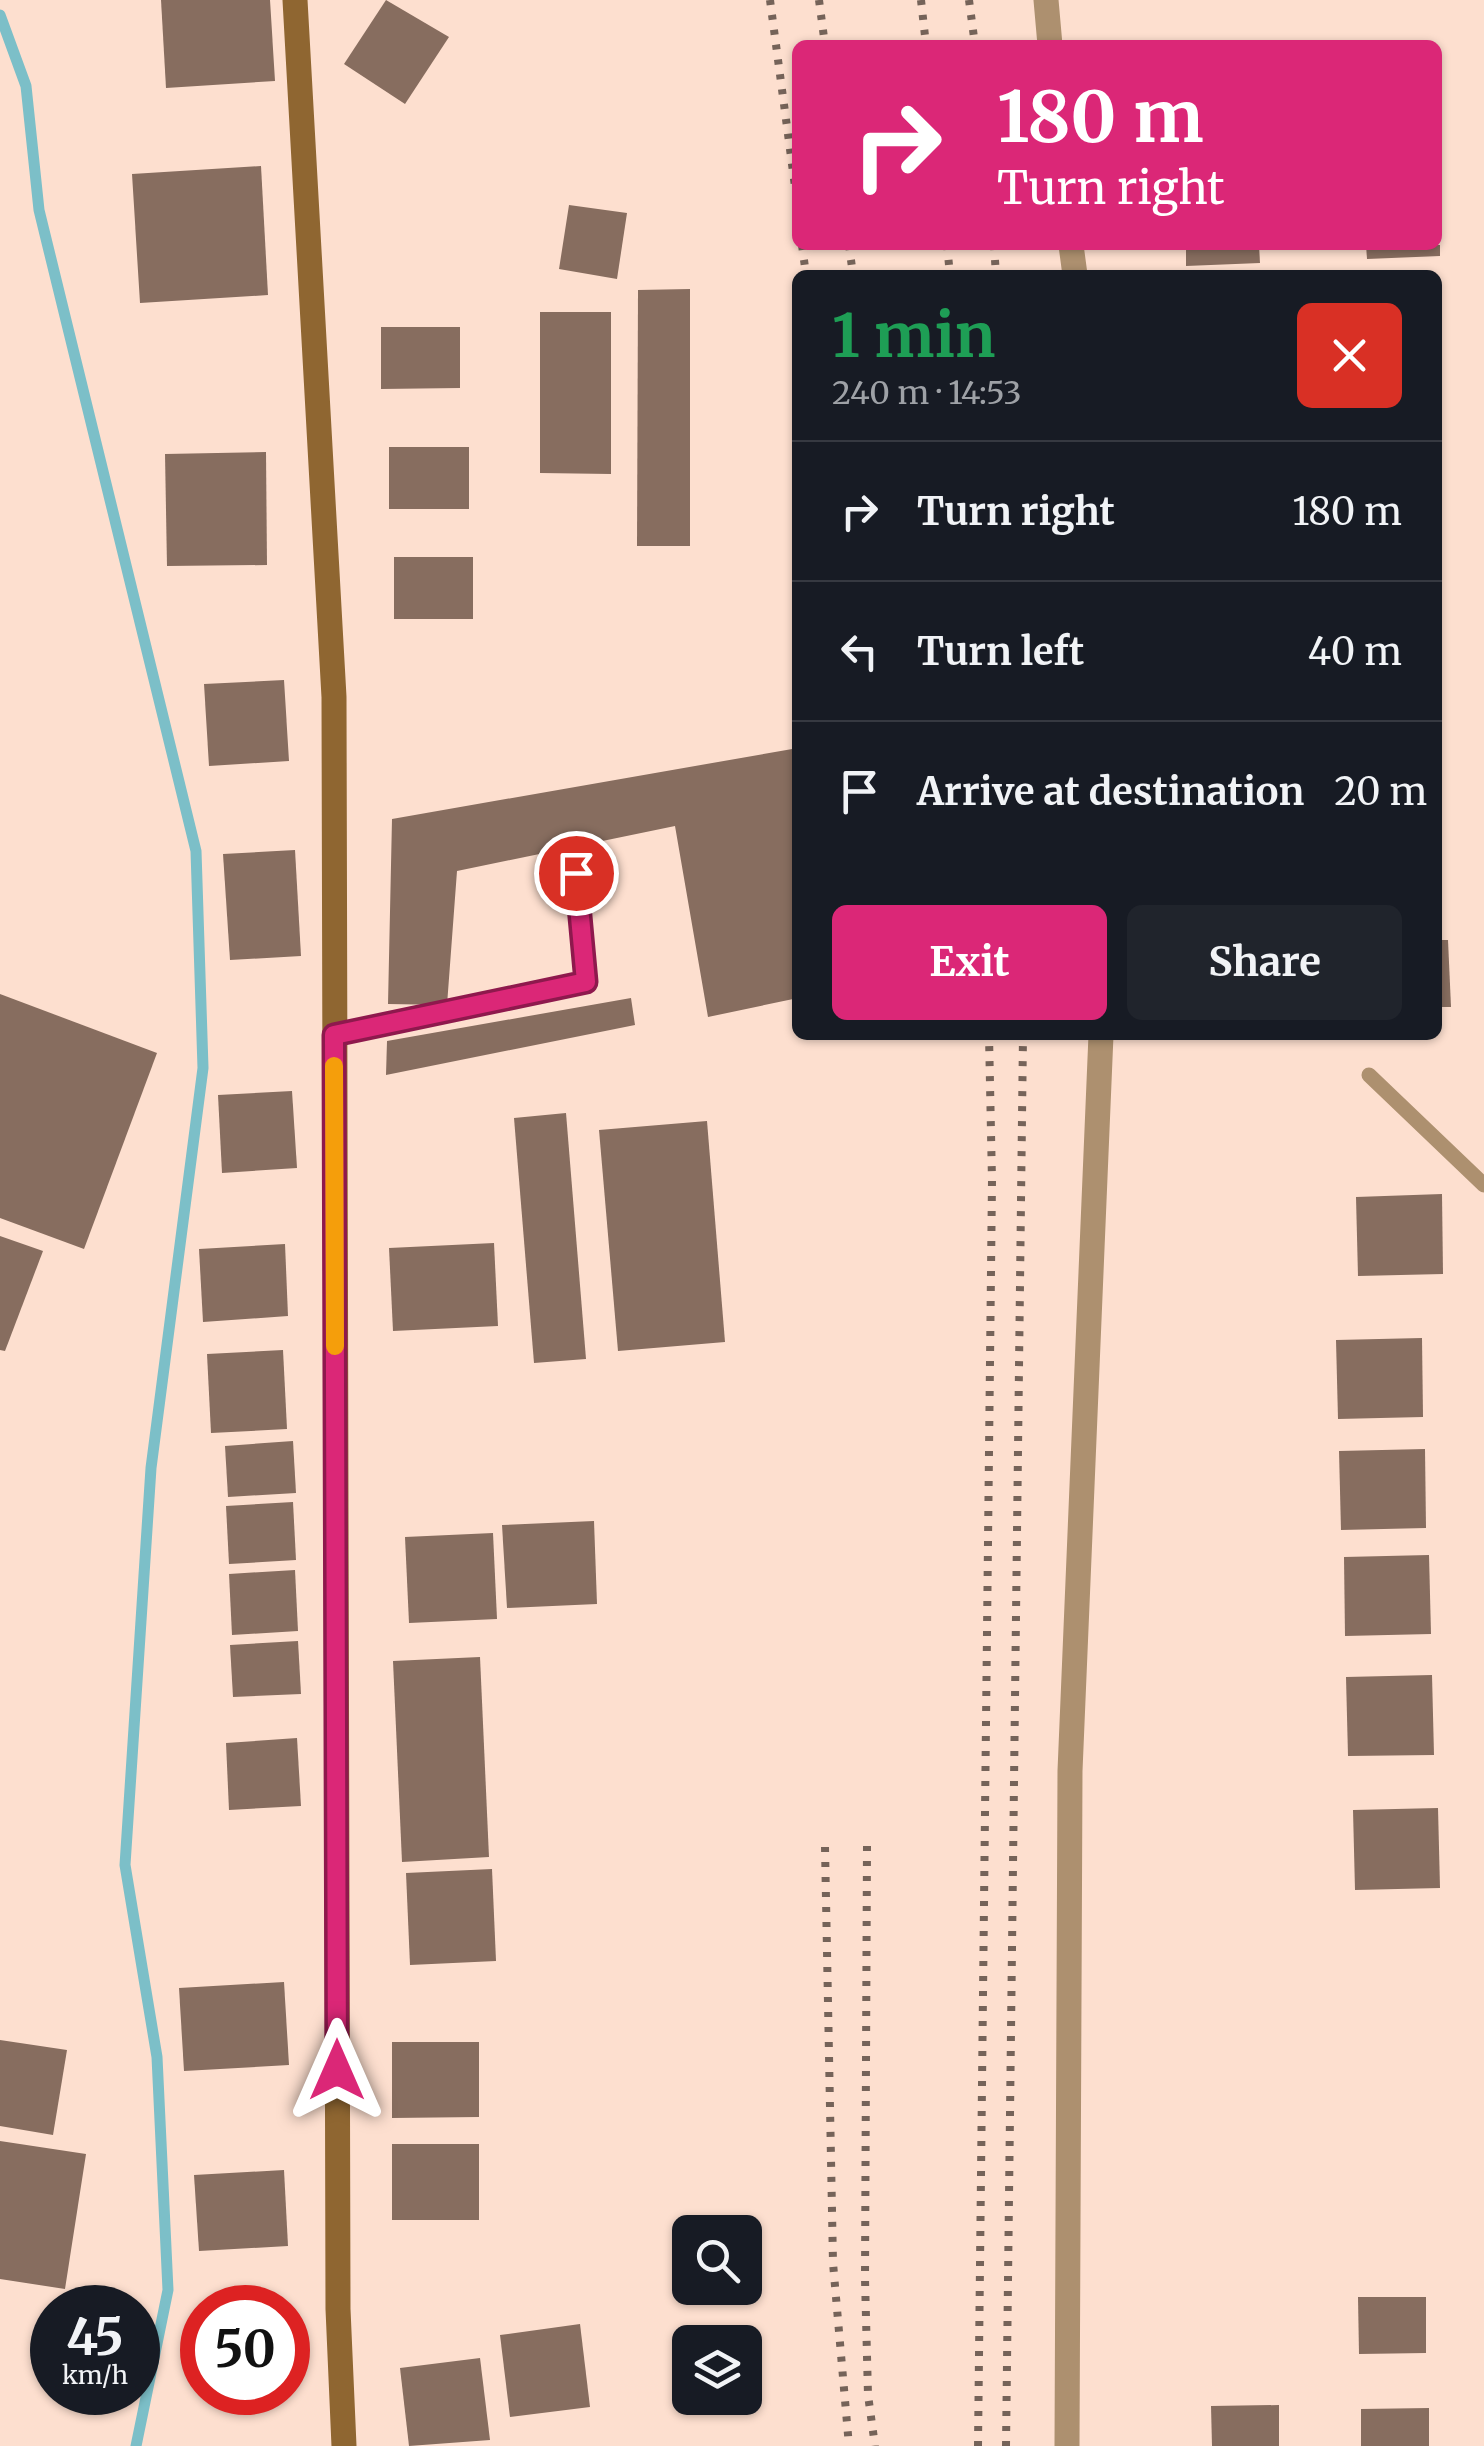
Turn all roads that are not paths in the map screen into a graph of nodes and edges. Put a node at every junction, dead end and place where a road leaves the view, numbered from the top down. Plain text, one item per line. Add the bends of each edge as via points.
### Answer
1 (295, 0) edge
2 (1046, 0) edge
3 (1050, 40) edge
4 (576, 873) dead end
5 (334, 1035) junction
6 (1101, 1040) edge
7 (1369, 1076) dead end
8 (1484, 1185) edge
9 (344, 2446) edge
10 (1067, 2446) edge

1 - 5 main road via 334,697
2 - 3 street
4 - 5 lane via 586,982
5 - 9 main road via 338,2309
6 - 10 street via 1070,1771
7 - 8 lane

